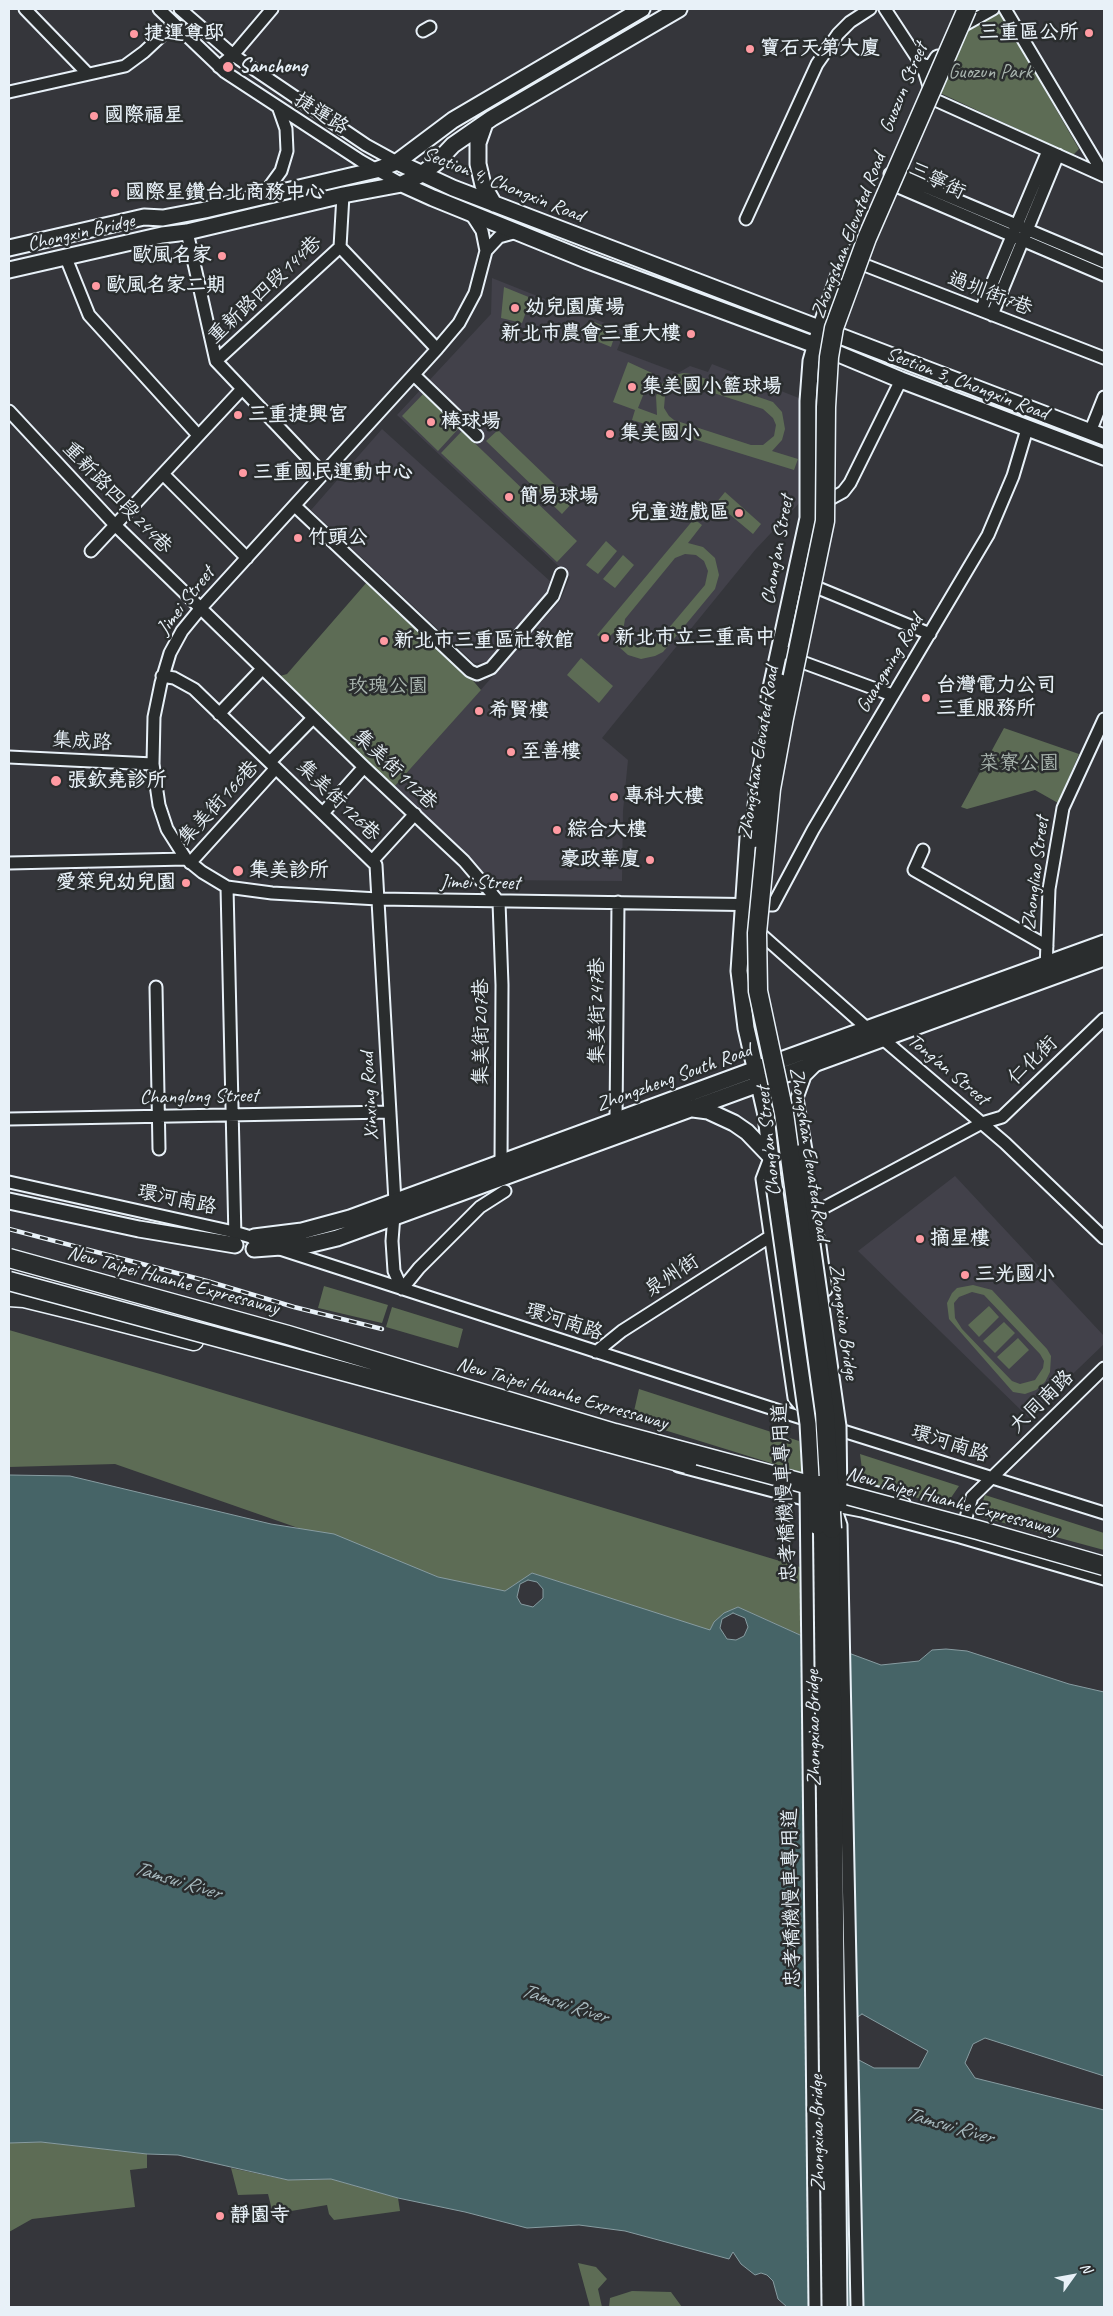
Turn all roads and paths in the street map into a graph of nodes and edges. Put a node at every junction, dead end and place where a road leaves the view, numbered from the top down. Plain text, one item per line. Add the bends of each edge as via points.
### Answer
1 (25, 9) edge
2 (159, 9) edge
3 (180, 9) edge
4 (272, 9) edge
5 (642, 9) edge
6 (679, 9) edge
7 (870, 9) edge
8 (885, 9) edge
9 (954, 9) edge
10 (960, 9) edge
11 (967, 9) edge
12 (993, 9) edge
13 (1005, 9) edge
14 (174, 24) junction
15 (950, 31) junction
16 (233, 55) junction
17 (219, 67) junction
18 (88, 74) junction
19 (926, 74) junction
20 (9, 92) edge
21 (279, 109) junction
22 (485, 123) junction
23 (1053, 153) junction
24 (397, 162) junction
25 (376, 170) junction
26 (888, 173) junction
27 (420, 175) junction
28 (1104, 175) edge
29 (402, 184) junction
30 (343, 195) junction
31 (262, 196) junction
32 (494, 204) junction
33 (471, 214) junction
34 (746, 219) dead end
35 (161, 225) junction
36 (186, 232) junction
37 (517, 232) junction
38 (1020, 233) junction
39 (340, 247) junction
40 (9, 248) edge
41 (486, 251) junction
42 (9, 257) edge
43 (1104, 262) edge
44 (68, 263) junction
45 (856, 265) junction
46 (9, 270) edge
47 (1104, 275) edge
48 (9, 276) edge
49 (987, 312) junction
50 (820, 328) junction
51 (836, 335) junction
52 (815, 346) junction
53 (438, 349) junction
54 (834, 352) junction
55 (1104, 358) edge
56 (216, 361) junction
57 (414, 375) junction
58 (901, 380) junction
59 (242, 389) junction
60 (1104, 397) edge
61 (9, 411) edge
62 (1027, 429) junction
63 (1097, 435) edge
64 (198, 436) junction
65 (477, 436) dead end
66 (1104, 458) edge
67 (163, 474) junction
68 (323, 474) junction
69 (832, 498) junction
70 (295, 506) junction
71 (115, 525) junction
72 (91, 551) dead end
73 (247, 558) junction
74 (561, 574) dead end
75 (818, 588) junction
76 (200, 609) junction
77 (930, 634) junction
78 (780, 649) junction
79 (802, 662) junction
80 (262, 669) junction
81 (162, 676) junction
82 (892, 696) junction
83 (219, 714) junction
84 (313, 718) junction
85 (1104, 719) edge
86 (9, 757) edge
87 (153, 764) junction
88 (273, 765) junction
89 (364, 767) junction
90 (323, 813) junction
91 (415, 814) junction
92 (923, 850) dead end
93 (373, 860) junction
94 (188, 861) junction
95 (9, 863) edge
96 (227, 887) junction
97 (378, 900) junction
98 (499, 902) junction
99 (618, 902) junction
100 (742, 905) junction
101 (766, 905) junction
102 (763, 936) junction
103 (1104, 944) edge
104 (1047, 946) junction
105 (1104, 958) edge
106 (1046, 973) junction
107 (156, 986) dead end
108 (1104, 1018) edge
109 (868, 1029) junction
110 (883, 1039) junction
111 (778, 1060) junction
112 (819, 1063) junction
113 (756, 1068) junction
114 (782, 1076) junction
115 (760, 1084) junction
116 (793, 1100) junction
117 (691, 1109) junction
118 (390, 1112) junction
119 (232, 1115) junction
120 (158, 1116) junction
121 (766, 1116) junction
122 (9, 1119) edge
123 (616, 1120) junction
124 (982, 1123) junction
125 (159, 1150) dead end
126 (771, 1157) junction
127 (502, 1162) junction
128 (9, 1182) edge
129 (505, 1191) dead end
130 (9, 1194) edge
131 (9, 1201) edge
132 (394, 1209) junction
133 (814, 1213) junction
134 (770, 1236) junction
135 (235, 1238) junction
136 (1104, 1238) edge
137 (254, 1243) junction
138 (277, 1248) junction
139 (9, 1254) edge
140 (9, 1258) edge
141 (9, 1270) edge
142 (98, 1278) junction
143 (788, 1279) junction
144 (9, 1282) edge
145 (402, 1289) junction
146 (9, 1297) edge
147 (91, 1306) junction
148 (596, 1352) junction
149 (833, 1352) junction
150 (268, 1353) junction
151 (818, 1354) junction
152 (804, 1355) junction
153 (789, 1358) junction
154 (1104, 1368) edge
155 (814, 1422) junction
156 (829, 1426) junction
157 (993, 1477) junction
158 (823, 1492) junction
159 (896, 1501) joint
160 (1104, 1512) edge
161 (965, 1520) junction
162 (829, 1523) junction
163 (960, 1537) junction
164 (1104, 1565) edge
165 (1104, 1579) edge
166 (815, 2307) edge
167 (825, 2307) edge
168 (839, 2307) edge
169 (857, 2307) edge

1 - 18 street
2 - 14 street, 捷運路
3 - 16 street, 捷運路
4 - 16 street
5 - 24 main road via 453,120
6 - 22 main road
7 - 34 street via 838,34 817,64
8 - 19 street
9 - 162 highway, Zhongshan Elevated Road, bridge via 857,233 822,330 814,407 814,519 771,717 756,812 745,950 746,989 774,1121
10 - 15 main road, Guozun Street
11 - 162 highway, Zhongshan Elevated Road, bridge via 867,238 833,336 826,407 826,521 776,762 757,932 758,992 784,1113 825,1413
12 - 15 street
13 - 28 street
14 - 17 street, 捷運路
14 - 18 street via 125,66
15 - 19 main road, Guozun Street via 938,58
16 - 17 street
16 - 24 street, 捷運路 via 366,145
17 - 21 street, 捷運路
18 - 20 street
19 - 23 street via 933,99
19 - 26 main road, Guozun Street
21 - 25 street, 捷運路
21 - 31 street via 286,129 287,151 279,176
22 - 27 main road via 453,144
22 - 32 main road via 478,143 478,164 483,184
23 - 28 street
23 - 38 street
24 - 25 main road, Section 4, Chongxin Road
24 - 27 main road, Section 4, Chongxin Road
25 - 29 street, 捷運路
25 - 31 main road, Section 4, Chongxin Road
26 - 38 street, 三寧街 via 896,186
26 - 45 main road, Guozun Street
27 - 29 main road
27 - 32 main road, Section 4, Chongxin Road
29 - 30 main road, Section 4, Chongxin Road
29 - 33 main road, Section 4, Chongxin Road
30 - 36 main road, Section 4, Chongxin Road
30 - 39 street
31 - 35 main road, Section 4, Chongxin Road
32 - 50 main road, Section 4, Chongxin Road
33 - 37 main road, Section 4, Chongxin Road
33 - 41 street, Jimei Street via 482,231
35 - 36 main road, Section 4, Chongxin Road
35 - 40 main road via 144,218
35 - 42 main road, Chongxin Bridge
35 - 46 main road, Chongxin Bridge
36 - 44 main road via 165,242
36 - 56 street
37 - 41 street via 499,237
37 - 52 main road, Section 4, Chongxin Road
38 - 43 street, 三寧街
38 - 47 street, 三寧街
38 - 49 street
39 - 53 street
39 - 56 street, 重新路四段144巷
41 - 53 street, Jimei Street via 467,310
44 - 48 main road
44 - 64 street via 89,315
45 - 49 street, 過圳街7巷
45 - 50 main road, Guozun Street via 840,272
45 - 51 main road, Guozun Street
49 - 55 street, 過圳街7巷
50 - 51 main road, Section 3, Chongxin Road
50 - 52 main road, Guozun Street
51 - 54 main road, Guozun Street
51 - 63 main road, Section 3, Chongxin Road
52 - 54 main road, Section 3, Chongxin Road
52 - 78 main road, Chong'an Street via 808,401 808,518
53 - 57 street, Jimei Street
54 - 58 main road, Section 3, Chongxin Road
54 - 69 main road, Chong'an Street
56 - 59 street
57 - 65 street
57 - 68 street, Jimei Street
58 - 62 main road, Section 3, Chongxin Road
58 - 69 street via 850,483
59 - 64 street
59 - 68 street
60 - 63 street
61 - 71 street, 重新路四段244巷
62 - 66 main road, Section 3, Chongxin Road
62 - 77 street, Guangming Road via 1013,476 988,535
64 - 67 street
67 - 71 street
67 - 73 street
68 - 70 street, Jimei Street
69 - 75 main road, Chong'an Street via 831,523
70 - 73 street, Jimei Street
70 - 74 street via 477,674 491,668 553,596
71 - 72 street
71 - 76 street, 重新路四段244巷
73 - 76 street, Jimei Street
75 - 77 street
75 - 79 main road, Chong'an Street
76 - 80 street, 集美街112巷
76 - 81 street, Jimei Street via 175,643
77 - 82 street, Guangming Road
78 - 79 street
78 - 100 main road, Chong'an Street via 754,774
79 - 82 street
79 - 101 main road, Chong'an Street via 778,787
80 - 83 street
80 - 84 street, 集美街112巷
81 - 83 street, 集美街126巷 via 184,682
81 - 87 street, Jimei Street via 154,717
82 - 101 street, Guangming Road via 772,905
83 - 88 street, 集美街126巷
84 - 88 street, 集美街126巷
84 - 89 street, 集美街112巷
85 - 104 street, Zhongliao Street via 1063,808 1049,889
86 - 87 street, 集成路
87 - 94 street, Jimei Street via 159,805 167,829
88 - 90 street, 集美街126巷
88 - 94 street, 集美街166巷
89 - 90 street
89 - 91 street, 集美街112巷
90 - 93 street, 集美街126巷
91 - 93 street
91 - 98 street, 集美街112巷 via 464,860
92 - 104 street via 914,870
93 - 97 street, 集美街126巷 via 378,871
94 - 95 street
94 - 96 street, Jimei Street
96 - 97 street, Jimei Street
96 - 119 street
97 - 98 street, Jimei Street
97 - 118 street, Xinxing Road
98 - 99 street, Jimei Street
98 - 127 street, 集美街207巷
99 - 100 street, Jimei Street
99 - 123 street, 集美街247巷
100 - 101 street, Jimei Street
100 - 113 main road, Chong'an Street via 738,971 746,1028
101 - 102 main road, Chong'an Street
102 - 109 street, Tong'an Street
102 - 111 main road, Chong'an Street via 764,982
103 - 106 main road, Zhongzheng South Road
104 - 106 street, Zhongliao Street
105 - 106 main road, Zhongzheng South Road
106 - 109 main road, Zhongzheng South Road
106 - 110 main road, Zhongzheng South Road
107 - 120 street
108 - 124 street, 仁化街 via 1002,1117
109 - 110 street, Tong'an Street
109 - 111 main road, Zhongzheng South Road
110 - 112 main road, Zhongzheng South Road
110 - 124 street, Tong'an Street
111 - 113 main road, Zhongzheng South Road
111 - 114 main road, Chong'an Street
112 - 114 main road, Zhongzheng South Road
112 - 116 street, Chong'an Street via 805,1076
113 - 115 main road, Chong'an Street
113 - 123 main road, Zhongzheng South Road
114 - 115 main road, Zhongzheng South Road
114 - 116 main road, Chong'an Street
115 - 117 main road, Zhongzheng South Road
115 - 121 main road, Chong'an Street
116 - 133 street, Chong'an Street
116 - 151 street, Chong'an Street via 788,1151
116 - 162 main road, Zhongxiao Bridge, bridge via 838,1426
117 - 126 main road via 708,1111 734,1123
117 - 132 main road, Zhongzheng South Road
118 - 119 street, Changlong Street
118 - 132 street, Xinxing Road
119 - 120 street, Changlong Street
119 - 135 street
120 - 122 street, Changlong Street
120 - 125 street
121 - 126 main road, Chong'an Street
121 - 152 street, Chong'an Street via 774,1139
123 - 127 main road, Zhongzheng South Road
124 - 133 street
124 - 136 street, Tong'an Street
126 - 134 street, Chong'an Street via 762,1179
126 - 143 main road, Zhongxiao Bridge, bridge
127 - 132 main road, Zhongzheng South Road
128 - 135 street, 環河南路
129 - 145 street via 480,1207
130 - 135 street, 環河南路 via 199,1235
131 - 135 main road via 140,1230
132 - 137 main road, Zhongzheng South Road via 278,1234
132 - 138 main road, Zhongzheng South Road via 337,1238
132 - 145 street, Xinxing Road via 394,1271
133 - 149 street, Chong'an Street
134 - 148 street, 泉州街 via 622,1331
134 - 153 street, Chong'an Street
135 - 137 street
137 - 138 main road, Zhongzheng South Road
138 - 145 street, 環河南路
139 - 142 street
140 - 164 highway, New Taipei Huanhe Expressaway, bridge via 288,1335 615,1433
141 - 158 highway via 571,1426
142 - 147 street
142 - 158 street via 578,1415
143 - 162 main road, Zhongxiao Bridge, bridge via 808,1424 811,1494
143 - 166 street, 忠孝橋機慢車專用道, bridge via 785,1298 803,1421 807,1510
144 - 147 street
144 - 150 highway, New Taipei Huanhe Expressaway, bridge
145 - 148 street, 環河南路
146 - 150 highway, bridge via 194,1341
147 - 158 street via 534,1428
148 - 155 street, 環河南路
149 - 151 street
149 - 156 street, Chong'an Street via 841,1414
150 - 165 highway, New Taipei Huanhe Expressaway, bridge via 975,1540
151 - 152 street
151 - 156 street, Chong'an Street
152 - 153 street
152 - 155 street, Chong'an Street
153 - 155 street, Chong'an Street via 794,1398
154 - 157 street, 大同南路
155 - 156 street, 環河南路
155 - 158 street, Chong'an Street via 816,1461
156 - 157 street, 環河南路
156 - 158 street, Chong'an Street via 831,1460
157 - 160 street, 環河南路
157 - 161 street, 大同南路 via 972,1497
158 - 159 highway via 885,1504
158 - 163 street via 862,1511
159 - 161 street
161 - 163 street, 大同南路
161 - 164 street
162 - 167 main road, Zhongxiao Bridge
162 - 168 main road, Zhongxiao Bridge
162 - 169 street via 841,1525
163 - 165 street

